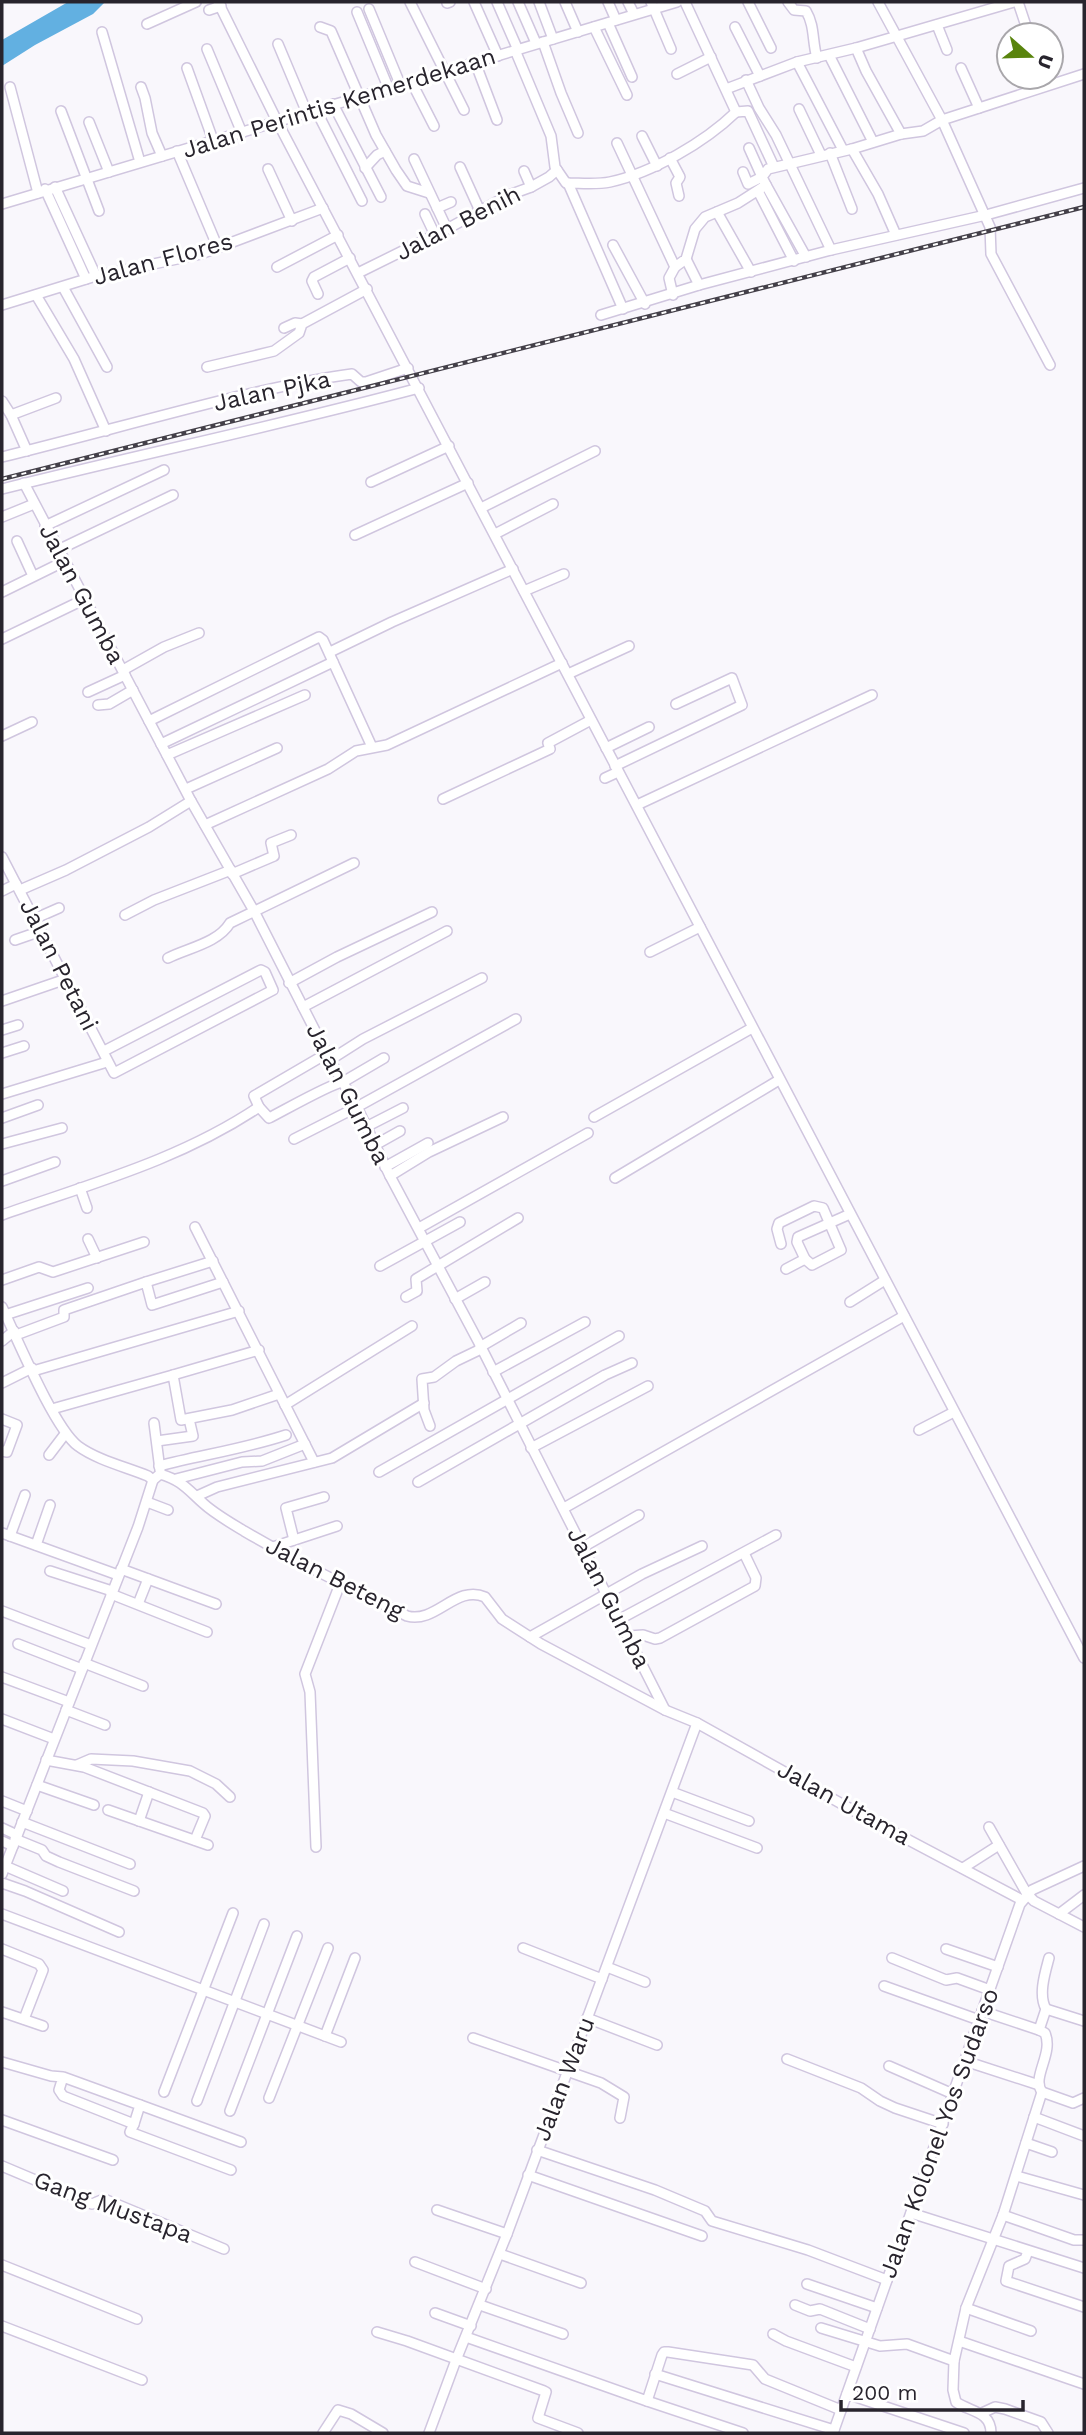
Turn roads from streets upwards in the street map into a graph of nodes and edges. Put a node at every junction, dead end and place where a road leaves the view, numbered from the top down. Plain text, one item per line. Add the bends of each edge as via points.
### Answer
1 (196, 2) edge
2 (410, 2) edge
3 (474, 2) edge
4 (497, 2) edge
5 (518, 2) edge
6 (539, 2) edge
7 (565, 2) edge
8 (608, 2) edge
9 (628, 2) edge
10 (677, 2) edge
11 (685, 2) edge
12 (748, 2) edge
13 (788, 2) edge
14 (878, 2) edge
15 (1016, 2) edge
16 (220, 4) edge
17 (652, 5) edge
18 (369, 9) dead end
19 (209, 10) dead end
20 (357, 12) dead end
21 (634, 14) junction
22 (1023, 21) edge
23 (612, 22) junction
24 (147, 24) dead end
25 (937, 25) junction
26 (320, 27) dead end
27 (594, 27) junction
28 (736, 27) dead end
29 (102, 32) dead end
30 (578, 32) junction
31 (896, 36) junction
32 (553, 39) junction
33 (540, 43) junction
34 (278, 44) dead end
35 (771, 48) dead end
36 (856, 48) junction
37 (207, 49) dead end
38 (671, 49) dead end
39 (517, 50) junction
40 (947, 50) dead end
41 (829, 55) junction
42 (498, 56) junction
43 (710, 57) junction
44 (817, 58) junction
45 (475, 62) junction
46 (797, 62) junction
47 (187, 68) dead end
48 (961, 68) dead end
49 (446, 72) junction
50 (677, 74) dead end
51 (1084, 74) edge
52 (760, 76) junction
53 (632, 77) dead end
54 (746, 80) junction
55 (411, 81) junction
56 (400, 84) junction
57 (141, 86) dead end
58 (10, 88) dead end
59 (387, 88) junction
60 (726, 89) junction
61 (627, 94) dead end
62 (359, 97) junction
63 (333, 104) junction
64 (979, 108) junction
65 (799, 109) dead end
66 (464, 110) dead end
67 (61, 111) dead end
68 (312, 111) junction
69 (736, 112) junction
70 (497, 120) dead end
71 (942, 120) junction
72 (89, 122) dead end
73 (278, 122) junction
74 (434, 126) dead end
75 (242, 132) junction
76 (578, 133) dead end
77 (901, 134) junction
78 (642, 136) dead end
79 (213, 140) junction
80 (873, 142) junction
81 (617, 143) dead end
82 (749, 148) dead end
83 (848, 149) junction
84 (385, 150) junction
85 (177, 152) junction
86 (825, 154) junction
87 (162, 156) junction
88 (670, 158) junction
89 (414, 159) dead end
90 (140, 162) junction
91 (789, 163) junction
92 (657, 166) junction
93 (365, 167) junction
94 (460, 167) dead end
95 (774, 167) junction
96 (268, 169) dead end
97 (557, 170) junction
98 (524, 171) dead end
99 (109, 172) junction
100 (743, 172) dead end
101 (632, 174) junction
102 (88, 178) junction
103 (568, 183) junction
104 (762, 184) junction
105 (531, 187) junction
106 (1084, 188) edge
107 (46, 190) junction
108 (429, 193) junction
109 (679, 196) dead end
110 (381, 197) dead end
111 (362, 201) dead end
112 (451, 202) dead end
113 (2, 204) edge
114 (323, 208) junction
115 (437, 208) junction
116 (852, 209) dead end
117 (99, 211) dead end
118 (480, 211) junction
119 (717, 212) junction
120 (425, 214) dead end
121 (986, 215) junction
122 (292, 220) junction
123 (447, 229) junction
124 (338, 234) junction
125 (435, 235) junction
126 (897, 235) junction
127 (613, 244) dead end
128 (218, 248) junction
129 (831, 250) junction
130 (806, 257) junction
131 (350, 258) junction
132 (686, 259) junction
133 (794, 261) junction
134 (277, 267) dead end
135 (675, 267) junction
136 (751, 272) junction
137 (358, 273) junction
138 (96, 276) junction
139 (86, 279) junction
140 (699, 285) junction
141 (62, 287) junction
142 (367, 289) junction
143 (318, 294) dead end
144 (36, 295) junction
145 (673, 295) junction
146 (645, 304) junction
147 (2, 305) edge
148 (623, 309) junction
149 (601, 315) dead end
150 (302, 324) junction
151 (284, 328) dead end
152 (1050, 365) dead end
153 (107, 368) dead end
154 (207, 368) dead end
155 (408, 368) junction
156 (419, 388) junction
157 (56, 398) dead end
158 (2, 401) edge
159 (11, 415) junction
160 (106, 431) junction
161 (449, 446) junction
162 (27, 451) junction
163 (595, 451) dead end
164 (2, 457) edge
165 (164, 470) dead end
166 (371, 482) dead end
167 (24, 483) junction
168 (468, 483) junction
169 (2, 489) edge
170 (173, 495) dead end
171 (34, 504) junction
172 (554, 504) dead end
173 (481, 508) junction
174 (2, 517) edge
175 (46, 526) junction
176 (495, 534) junction
177 (355, 535) dead end
178 (17, 541) dead end
179 (60, 550) junction
180 (65, 561) junction
181 (513, 569) junction
182 (564, 574) dead end
183 (33, 576) junction
184 (524, 591) junction
185 (2, 592) edge
186 (85, 599) junction
187 (199, 633) dead end
188 (2, 639) edge
189 (629, 646) dead end
190 (331, 657) junction
191 (562, 663) junction
192 (124, 672) junction
193 (568, 674) junction
194 (133, 690) junction
195 (89, 692) dead end
196 (305, 695) dead end
197 (872, 695) dead end
198 (676, 704) dead end
199 (98, 705) dead end
200 (591, 720) junction
201 (149, 721) junction
202 (32, 722) dead end
203 (649, 727) dead end
204 (2, 736) edge
205 (161, 744) junction
206 (372, 747) junction
207 (276, 748) dead end
208 (606, 748) junction
209 (167, 755) junction
210 (617, 769) junction
211 (605, 778) dead end
212 (186, 789) junction
213 (443, 799) dead end
214 (191, 801) junction
215 (637, 806) junction
216 (205, 825) junction
217 (290, 835) dead end
218 (3, 862) edge
219 (354, 863) dead end
220 (231, 872) junction
221 (18, 887) junction
222 (2, 891) edge
223 (58, 908) dead end
224 (254, 911) junction
225 (432, 912) dead end
226 (125, 915) dead end
227 (34, 919) junction
228 (699, 928) junction
229 (41, 931) junction
230 (447, 931) dead end
231 (15, 940) dead end
232 (650, 952) dead end
233 (168, 958) dead end
234 (287, 978) junction
235 (482, 978) dead end
236 (66, 979) junction
237 (269, 980) junction
238 (2, 1001) edge
239 (303, 1007) junction
240 (516, 1019) dead end
241 (18, 1025) dead end
242 (752, 1028) junction
243 (2, 1030) edge
244 (24, 1046) dead end
245 (104, 1051) junction
246 (2, 1053) edge
247 (328, 1057) junction
248 (384, 1058) dead end
249 (107, 1062) junction
250 (779, 1080) junction
251 (343, 1082) junction
252 (2, 1094) edge
253 (38, 1105) dead end
254 (259, 1107) junction
255 (357, 1107) junction
256 (403, 1108) dead end
257 (503, 1117) dead end
258 (594, 1117) dead end
259 (2, 1118) edge
260 (366, 1127) junction
261 (62, 1128) dead end
262 (400, 1131) dead end
263 (588, 1133) dead end
264 (294, 1139) dead end
265 (428, 1143) dead end
266 (2, 1144) edge
267 (375, 1145) junction
268 (55, 1162) dead end
269 (388, 1172) junction
270 (615, 1178) dead end
271 (2, 1181) edge
272 (80, 1188) junction
273 (87, 1208) dead end
274 (850, 1214) junction
275 (2, 1215) edge
276 (518, 1218) dead end
277 (460, 1222) dead end
278 (829, 1224) junction
279 (195, 1227) dead end
280 (419, 1228) junction
281 (88, 1239) dead end
282 (426, 1241) junction
283 (144, 1242) dead end
284 (781, 1244) dead end
285 (97, 1258) junction
286 (805, 1259) junction
287 (213, 1261) junction
288 (438, 1265) junction
289 (380, 1266) dead end
290 (786, 1269) dead end
291 (2, 1280) edge
292 (885, 1280) junction
293 (146, 1282) junction
294 (223, 1282) junction
295 (485, 1282) dead end
296 (88, 1288) dead end
297 (405, 1297) dead end
298 (455, 1298) junction
299 (850, 1302) dead end
300 (4, 1311) edge
301 (239, 1311) junction
302 (904, 1316) junction
303 (584, 1322) dead end
304 (521, 1323) dead end
305 (412, 1326) dead end
306 (15, 1333) junction
307 (619, 1336) dead end
308 (2, 1341) edge
309 (481, 1348) junction
310 (259, 1350) junction
311 (632, 1363) dead end
312 (33, 1370) junction
313 (493, 1372) junction
314 (173, 1375) junction
315 (2, 1383) edge
316 (648, 1386) dead end
317 (279, 1394) junction
318 (506, 1399) junction
319 (424, 1403) junction
320 (285, 1405) junction
321 (52, 1409) junction
322 (954, 1412) junction
323 (2, 1419) edge
324 (189, 1419) junction
325 (154, 1423) dead end
326 (519, 1423) junction
327 (430, 1426) dead end
328 (919, 1430) dead end
329 (65, 1434) junction
330 (286, 1435) dead end
331 (157, 1441) junction
332 (305, 1444) junction
333 (531, 1448) junction
334 (2, 1451) edge
335 (49, 1455) dead end
336 (314, 1462) junction
337 (379, 1472) dead end
338 (158, 1473) junction
339 (176, 1479) junction
340 (418, 1482) dead end
341 (25, 1495) dead end
342 (197, 1496) junction
343 (324, 1497) dead end
344 (147, 1502) junction
345 (50, 1506) dead end
346 (564, 1507) junction
347 (168, 1510) dead end
348 (639, 1516) dead end
349 (337, 1526) dead end
350 (6, 1534) edge
351 (776, 1535) dead end
352 (294, 1540) junction
353 (36, 1545) junction
354 (702, 1546) dead end
355 (273, 1547) junction
356 (583, 1547) junction
357 (744, 1553) junction
358 (50, 1571) dead end
359 (120, 1572) junction
360 (148, 1579) junction
361 (340, 1584) junction
362 (112, 1593) junction
363 (607, 1594) junction
364 (138, 1604) junction
365 (216, 1604) dead end
366 (2, 1611) edge
367 (621, 1619) junction
368 (207, 1632) dead end
369 (629, 1636) junction
370 (530, 1637) junction
371 (18, 1644) dead end
372 (91, 1645) junction
373 (1084, 1658) edge
374 (83, 1666) junction
375 (2, 1677) edge
376 (143, 1686) dead end
377 (67, 1706) junction
378 (665, 1710) junction
379 (2, 1718) edge
380 (697, 1723) junction
381 (105, 1725) dead end
382 (54, 1739) junction
383 (46, 1760) junction
384 (75, 1766) junction
385 (37, 1785) junction
386 (149, 1792) junction
387 (672, 1793) junction
388 (230, 1797) dead end
389 (2, 1801) edge
390 (94, 1805) dead end
391 (108, 1810) dead end
392 (27, 1811) junction
393 (664, 1813) junction
394 (139, 1821) junction
395 (750, 1821) dead end
396 (22, 1822) junction
397 (989, 1827) dead end
398 (2, 1828) edge
399 (15, 1840) junction
400 (195, 1840) junction
401 (2, 1841) edge
402 (208, 1845) dead end
403 (999, 1845) junction
404 (316, 1847) dead end
405 (757, 1848) dead end
406 (130, 1864) dead end
407 (1084, 1867) edge
408 (963, 1868) junction
409 (3, 1870) edge
410 (2, 1883) edge
411 (63, 1891) dead end
412 (134, 1891) dead end
413 (1084, 1895) edge
414 (1024, 1897) junction
415 (233, 1913) dead end
416 (2, 1914) edge
417 (1059, 1914) junction
418 (1082, 1923) edge
419 (264, 1924) dead end
420 (119, 1932) dead end
421 (297, 1937) dead end
422 (328, 1948) dead end
423 (523, 1948) dead end
424 (946, 1949) dead end
425 (2, 1950) edge
426 (355, 1958) dead end
427 (892, 1958) dead end
428 (1049, 1958) dead end
429 (607, 1967) junction
430 (998, 1967) junction
431 (602, 1979) junction
432 (645, 1982) dead end
433 (884, 1986) dead end
434 (204, 1990) junction
435 (990, 1990) junction
436 (235, 2002) junction
437 (1046, 2009) junction
438 (2, 2012) edge
439 (268, 2014) junction
440 (981, 2016) junction
441 (587, 2018) junction
442 (24, 2019) junction
443 (1084, 2021) edge
444 (297, 2025) junction
445 (43, 2026) dead end
446 (1039, 2030) junction
447 (325, 2036) junction
448 (473, 2038) dead end
449 (341, 2042) dead end
450 (657, 2045) dead end
451 (787, 2059) dead end
452 (965, 2061) junction
453 (2, 2062) edge
454 (889, 2066) dead end
455 (567, 2073) junction
456 (63, 2077) junction
457 (1040, 2089) junction
458 (164, 2092) dead end
459 (953, 2094) junction
460 (269, 2098) dead end
461 (1084, 2098) edge
462 (197, 2101) dead end
463 (140, 2105) junction
464 (230, 2110) dead end
465 (1034, 2117) junction
466 (620, 2118) dead end
467 (2, 2120) edge
468 (134, 2123) junction
469 (943, 2124) junction
470 (1084, 2136) edge
471 (241, 2142) dead end
472 (1026, 2143) junction
473 (537, 2150) junction
474 (1052, 2152) dead end
475 (113, 2160) dead end
476 (2, 2166) edge
477 (231, 2170) dead end
478 (528, 2175) junction
479 (1017, 2176) junction
480 (1084, 2195) edge
481 (437, 2210) dead end
482 (911, 2213) junction
483 (1003, 2215) junction
484 (507, 2234) junction
485 (702, 2236) dead end
486 (994, 2240) junction
487 (1084, 2240) edge
488 (224, 2249) dead end
489 (1028, 2252) junction
490 (500, 2253) junction
491 (415, 2262) dead end
492 (2, 2265) edge
493 (1084, 2268) edge
494 (887, 2280) junction
495 (581, 2283) dead end
496 (807, 2284) dead end
497 (486, 2288) junction
498 (480, 2305) junction
499 (795, 2305) dead end
500 (1084, 2307) edge
501 (877, 2308) junction
502 (966, 2308) junction
503 (435, 2313) dead end
504 (137, 2319) dead end
505 (2, 2326) edge
506 (471, 2326) junction
507 (821, 2328) dead end
508 (870, 2329) junction
509 (377, 2332) dead end
510 (1031, 2332) dead end
511 (563, 2334) dead end
512 (774, 2334) dead end
513 (466, 2337) junction
514 (959, 2341) junction
515 (865, 2342) junction
516 (456, 2360) junction
517 (954, 2361) junction
518 (856, 2367) junction
519 (655, 2374) junction
520 (142, 2380) dead end
521 (1084, 2384) edge
522 (847, 2394) junction
523 (647, 2401) junction
524 (841, 2410) junction
525 (982, 2413) junction
526 (833, 2432) edge
527 (323, 2433) edge
528 (383, 2433) edge
529 (429, 2433) edge
530 (578, 2433) edge
531 (743, 2433) edge
532 (964, 2433) edge
533 (990, 2433) edge
534 (1048, 2433) edge

1 - 24 street
2 - 49 street
3 - 42 street
4 - 39 street
5 - 33 street
6 - 32 street
7 - 30 street
8 - 23 street
9 - 21 street
10 - 17 street, Jalan Perintis Kemerdekaan
11 - 43 street
12 - 35 street
13 - 44 street via 809,16
14 - 31 street
15 - 22 street
15 - 25 street
16 - 19 street
16 - 73 street
17 - 21 street, Jalan Perintis Kemerdekaan
17 - 38 street
18 - 56 street
20 - 59 street
21 - 23 street, Jalan Perintis Kemerdekaan
23 - 27 street, Jalan Perintis Kemerdekaan
23 - 53 street
25 - 31 street
25 - 40 street
26 - 62 street via 331,31
27 - 30 street, Jalan Perintis Kemerdekaan
27 - 61 street
28 - 52 street
29 - 90 street
30 - 32 street, Jalan Perintis Kemerdekaan
31 - 36 street
31 - 71 street
32 - 33 street, Jalan Perintis Kemerdekaan
33 - 39 street, Jalan Perintis Kemerdekaan
33 - 76 street
34 - 68 street
36 - 41 street
36 - 77 street
37 - 75 street
39 - 42 street, Jalan Perintis Kemerdekaan
39 - 97 street via 551,136
41 - 44 street
41 - 80 street
42 - 45 street, Jalan Perintis Kemerdekaan
43 - 50 street
43 - 60 street
44 - 46 street
45 - 49 street, Jalan Perintis Kemerdekaan
45 - 70 street
46 - 52 street
46 - 83 street
47 - 79 street
48 - 64 street
49 - 55 street, Jalan Perintis Kemerdekaan
49 - 66 street
51 - 64 street
52 - 54 street
54 - 60 street
54 - 91 street
55 - 56 street, Jalan Perintis Kemerdekaan
55 - 74 street
56 - 59 street, Jalan Perintis Kemerdekaan
57 - 87 street
58 - 107 street
59 - 62 street, Jalan Perintis Kemerdekaan
60 - 69 street
62 - 63 street, Jalan Perintis Kemerdekaan
62 - 84 street
63 - 68 street, Jalan Perintis Kemerdekaan
63 - 93 street
64 - 71 street
65 - 86 street
67 - 102 street
68 - 73 street, Jalan Perintis Kemerdekaan
68 - 111 street
69 - 88 street
69 - 95 street via 748,111
71 - 77 street via 923,131
71 - 121 street
72 - 99 street
73 - 75 street, Jalan Perintis Kemerdekaan
73 - 114 street
75 - 79 street, Jalan Perintis Kemerdekaan
77 - 80 street
78 - 92 street
79 - 85 street, Jalan Perintis Kemerdekaan
80 - 83 street
81 - 101 street
82 - 104 street
83 - 86 street
83 - 126 street via 878,194
84 - 93 street
84 - 108 street via 407,186
85 - 87 street, Jalan Perintis Kemerdekaan
85 - 128 street
86 - 91 street
86 - 116 street
87 - 90 street, Jalan Perintis Kemerdekaan
88 - 92 street
88 - 109 street via 680,177 676,183
89 - 108 street
90 - 99 street, Jalan Perintis Kemerdekaan
91 - 95 street
91 - 129 street
92 - 101 street
93 - 110 street
94 - 118 street
95 - 104 street via 765,171
96 - 122 street
97 - 103 street
97 - 105 street, Jalan Benih
98 - 105 street
99 - 102 street, Jalan Perintis Kemerdekaan
100 - 104 street via 748,184
101 - 103 street via 605,183
101 - 135 street
102 - 107 street, Jalan Perintis Kemerdekaan
102 - 117 street
103 - 148 street
104 - 119 street
104 - 130 street
104 - 133 street
105 - 118 street, Jalan Benih
106 - 121 street
107 - 113 street, Jalan Perintis Kemerdekaan
107 - 138 street
107 - 139 street
108 - 115 street
112 - 115 street
114 - 122 street, Jalan Flores
114 - 124 street
115 - 123 street
118 - 123 street, Jalan Benih
119 - 132 street via 695,229
119 - 136 street
120 - 125 street
121 - 126 street
121 - 152 street via 991,254
122 - 128 street, Jalan Flores
123 - 125 street, Jalan Benih
124 - 131 street
124 - 134 street
125 - 137 street, Jalan Benih
126 - 129 street
127 - 146 street
128 - 138 street, Jalan Flores
129 - 130 street
130 - 133 street
131 - 137 street
131 - 143 street via 314,277
132 - 135 street
132 - 140 street
133 - 136 street
135 - 145 street via 669,278
136 - 140 street
137 - 142 street
138 - 139 street, Jalan Flores
139 - 141 street, Jalan Flores
140 - 145 street
141 - 144 street, Jalan Flores
141 - 153 street
142 - 150 street
142 - 155 street
144 - 147 street, Jalan Flores
144 - 160 street via 74,359
145 - 146 street
146 - 148 street
148 - 149 street
150 - 151 street
150 - 154 street via 299,333 274,351
155 - 156 street
155 - 160 street, Jalan Pjka via 366,382 352,374 304,381
156 - 161 street
156 - 167 street
157 - 159 street
158 - 159 street
159 - 162 street
160 - 162 street, Jalan Pjka
161 - 166 street
161 - 168 street
162 - 164 street, Jalan Pjka
163 - 173 street
165 - 175 street
167 - 169 street
167 - 171 street, Jalan Gumba
168 - 173 street
168 - 177 street
170 - 179 street
171 - 174 street
171 - 175 street, Jalan Gumba
172 - 176 street
173 - 176 street
175 - 179 street, Jalan Gumba
176 - 181 street
178 - 183 street
179 - 180 street, Jalan Gumba
180 - 183 street
180 - 186 street, Jalan Gumba
181 - 184 street
181 - 190 street via 392,622
182 - 184 street
183 - 185 street
184 - 191 street
186 - 188 street
186 - 192 street, Jalan Gumba
187 - 192 street via 164,647
189 - 193 street
190 - 201 street via 323,640 316,638
190 - 205 street
190 - 206 street
191 - 193 street
191 - 206 street via 387,745
192 - 194 street, Jalan Gumba
192 - 195 street
193 - 200 street
194 - 199 street via 110,704
194 - 201 street, Jalan Gumba
196 - 209 street
197 - 215 street
198 - 210 street via 732,678 742,705
200 - 208 street
200 - 213 street via 548,743 550,749
201 - 205 street, Jalan Gumba
202 - 204 street
203 - 208 street
205 - 209 street, Jalan Gumba
206 - 216 street
207 - 212 street
208 - 210 street
209 - 212 street, Jalan Gumba
210 - 211 street
210 - 215 street
212 - 214 street, Jalan Gumba
214 - 216 street, Jalan Gumba
214 - 221 street via 66,870
215 - 228 street
216 - 220 street, Jalan Gumba
217 - 220 street via 271,843 274,856
218 - 221 street, Jalan Petani
219 - 224 street
220 - 224 street, Jalan Gumba
220 - 226 street
221 - 222 street
221 - 227 street, Jalan Petani
223 - 227 street
224 - 233 street via 210,940
224 - 234 street, Jalan Gumba
225 - 234 street
227 - 229 street, Jalan Petani
228 - 232 street
228 - 242 street
229 - 231 street
229 - 236 street, Jalan Petani
230 - 239 street
234 - 237 street
234 - 239 street, Jalan Gumba
235 - 247 street
236 - 238 street
236 - 245 street, Jalan Petani
237 - 245 street via 261,970
237 - 249 street, Jalan Petani via 273,992 114,1073
239 - 247 street, Jalan Gumba
240 - 255 street
241 - 243 street
242 - 250 street
242 - 258 street
244 - 246 street
245 - 249 street, Jalan Petani
247 - 251 street, Jalan Gumba
247 - 254 street via 254,1096
248 - 251 street
249 - 252 street
250 - 270 street
250 - 274 street
251 - 254 street via 269,1118
251 - 255 street, Jalan Gumba
253 - 259 street
254 - 272 street via 160,1161
255 - 260 street, Jalan Gumba
255 - 264 street
256 - 260 street
257 - 269 street
260 - 267 street, Jalan Gumba
261 - 266 street
262 - 267 street
263 - 280 street
265 - 269 street
267 - 269 street, Jalan Gumba
268 - 271 street
269 - 280 street, Jalan Gumba
272 - 273 street
272 - 275 street
274 - 278 street
274 - 292 street
276 - 288 street
277 - 282 street
278 - 284 street via 823,1208 814,1206 779,1223
278 - 286 street via 798,1237
278 - 286 street via 841,1250 812,1265
279 - 287 street
280 - 282 street, Jalan Gumba
281 - 285 street
282 - 288 street, Jalan Gumba
282 - 289 street
283 - 285 street
285 - 291 street via 53,1272 39,1267
286 - 290 street
287 - 293 street
287 - 294 street
288 - 297 street via 416,1279 419,1288
288 - 298 street, Jalan Gumba
292 - 299 street
292 - 302 street
293 - 294 street via 152,1306
293 - 306 street via 64,1310 64,1317
294 - 301 street
295 - 298 street
296 - 300 street
298 - 309 street, Jalan Gumba
300 - 306 street
301 - 310 street
301 - 312 street
302 - 322 street
302 - 346 street
303 - 313 street
304 - 309 street
305 - 320 street
306 - 308 street
306 - 312 street
307 - 318 street
309 - 313 street, Jalan Gumba
309 - 319 street via 434,1377 422,1379
310 - 314 street
310 - 317 street
311 - 326 street
312 - 315 street
312 - 321 street
313 - 318 street, Jalan Gumba
314 - 321 street
314 - 324 street via 181,1420
316 - 333 street
317 - 320 street
317 - 324 street
318 - 326 street, Jalan Gumba
318 - 337 street
319 - 327 street
319 - 336 street via 332,1458
320 - 332 street
321 - 329 street
322 - 328 street
322 - 373 street
323 - 334 street via 17,1425 7,1452
324 - 331 street via 193,1436
325 - 331 street
326 - 333 street, Jalan Gumba
326 - 340 street
329 - 335 street
329 - 338 street, Jalan Beteng via 80,1448 148,1476
330 - 338 street via 201,1455
331 - 338 street
332 - 336 street
332 - 339 street via 262,1461
333 - 346 street, Jalan Gumba
336 - 342 street
338 - 339 street, Jalan Beteng
338 - 344 street
339 - 342 street, Jalan Beteng
341 - 350 street
342 - 355 street, Jalan Beteng
343 - 352 street via 286,1508
344 - 347 street
344 - 359 street
345 - 353 street
346 - 356 street, Jalan Gumba
348 - 356 street
349 - 352 street
350 - 353 street
351 - 357 street
352 - 355 street
353 - 359 street
354 - 363 street
355 - 361 street, Jalan Beteng
356 - 363 street, Jalan Gumba
357 - 367 street
357 - 369 street via 755,1586 660,1638
358 - 362 street
359 - 360 street
359 - 362 street
360 - 364 street
360 - 365 street
361 - 370 street, Jalan Beteng via 415,1618 477,1593 502,1619
361 - 404 street via 305,1674 310,1692
362 - 364 street
362 - 372 street
363 - 367 street, Jalan Gumba
363 - 370 street
364 - 368 street
366 - 372 street
367 - 369 street, Jalan Gumba
369 - 378 street, Jalan Gumba
370 - 378 street, Jalan Beteng
371 - 374 street
372 - 374 street
374 - 376 street
374 - 377 street
375 - 377 street
377 - 381 street
377 - 382 street
378 - 380 street, Jalan Utama
379 - 382 street
380 - 387 street, Jalan Waru
380 - 408 street, Jalan Utama
382 - 383 street
383 - 384 street
383 - 385 street
384 - 386 street
384 - 388 street via 91,1759 190,1771
385 - 390 street
385 - 392 street
386 - 394 street
386 - 400 street via 204,1814
387 - 393 street, Jalan Waru
387 - 395 street
389 - 392 street
391 - 394 street
392 - 396 street
393 - 405 street
393 - 429 street, Jalan Waru
394 - 400 street
396 - 399 street
396 - 406 street
397 - 403 street
398 - 399 street
399 - 401 street
399 - 409 street
399 - 412 street
400 - 402 street
403 - 408 street
403 - 414 street
407 - 414 street
408 - 414 street, Jalan Utama
409 - 411 street
410 - 420 street
413 - 417 street
414 - 417 street, Jalan Utama
414 - 430 street, Jalan Kolonel Yos Sudarso
415 - 434 street
416 - 434 street
417 - 418 street, Jalan Utama
419 - 436 street
421 - 439 street
422 - 444 street
423 - 431 street
424 - 430 street
425 - 442 street via 39,1964 43,1970
426 - 447 street
427 - 435 street via 946,1980 957,1978
428 - 437 street via 1043,1992
429 - 431 street, Jalan Waru
429 - 432 street
430 - 435 street, Jalan Kolonel Yos Sudarso
431 - 441 street, Jalan Waru
433 - 440 street
434 - 436 street
434 - 458 street
435 - 440 street, Jalan Kolonel Yos Sudarso
436 - 439 street
436 - 462 street
437 - 443 street
437 - 446 street
438 - 442 street
439 - 444 street
439 - 464 street
440 - 446 street
440 - 452 street, Jalan Kolonel Yos Sudarso
441 - 450 street
441 - 455 street, Jalan Waru
442 - 445 street
444 - 447 street
444 - 460 street
446 - 457 street via 1049,2043
447 - 449 street
448 - 455 street
451 - 469 street via 862,2088 895,2108
452 - 457 street
452 - 459 street, Jalan Kolonel Yos Sudarso
453 - 456 street
454 - 459 street
455 - 466 street via 622,2095
455 - 473 street, Jalan Waru
456 - 463 street
456 - 468 street via 59,2090 63,2096
457 - 461 street via 1073,2103
457 - 465 street
459 - 469 street, Jalan Kolonel Yos Sudarso
463 - 468 street
463 - 471 street
465 - 470 street
465 - 472 street
467 - 475 street
468 - 477 street via 130,2132
469 - 482 street, Jalan Kolonel Yos Sudarso
472 - 474 street
472 - 479 street
473 - 478 street, Jalan Waru
473 - 494 street via 654,2190 705,2211 712,2221
476 - 488 street, Gang Mustapa via 92,2204 102,2198
478 - 484 street, Jalan Waru
478 - 485 street
479 - 480 street
479 - 483 street
481 - 484 street
482 - 486 street
482 - 494 street, Jalan Kolonel Yos Sudarso
483 - 486 street
483 - 487 street
484 - 490 street, Jalan Waru
486 - 489 street
486 - 502 street
489 - 493 street
489 - 500 street via 1025,2259 1009,2266 1006,2281
490 - 495 street
490 - 497 street, Jalan Waru
491 - 497 street
492 - 504 street
494 - 501 street, Jalan Kolonel Yos Sudarso
496 - 501 street
497 - 498 street, Jalan Waru
498 - 506 street, Jalan Waru
498 - 511 street
499 - 508 street via 820,2309
501 - 508 street, Jalan Kolonel Yos Sudarso
502 - 510 street
502 - 514 street
503 - 506 street
505 - 520 street
506 - 513 street, Jalan Waru
507 - 515 street
508 - 515 street, Jalan Kolonel Yos Sudarso
509 - 516 street
512 - 518 street
513 - 516 street, Jalan Waru
513 - 523 street
514 - 517 street
514 - 521 street
515 - 517 street via 883,2347 907,2344
515 - 518 street, Jalan Kolonel Yos Sudarso
516 - 529 street, Jalan Waru
516 - 530 street via 546,2392 538,2418
517 - 525 street via 956,2402
518 - 522 street, Jalan Kolonel Yos Sudarso
519 - 523 street
519 - 524 street via 664,2352 753,2365 765,2379
519 - 526 street
522 - 524 street, Jalan Kolonel Yos Sudarso
522 - 532 street
523 - 531 street
524 - 526 street, Jalan Kolonel Yos Sudarso
525 - 533 street via 990,2423
525 - 534 street via 995,2407 1005,2409 1041,2422
527 - 528 street via 338,2410

